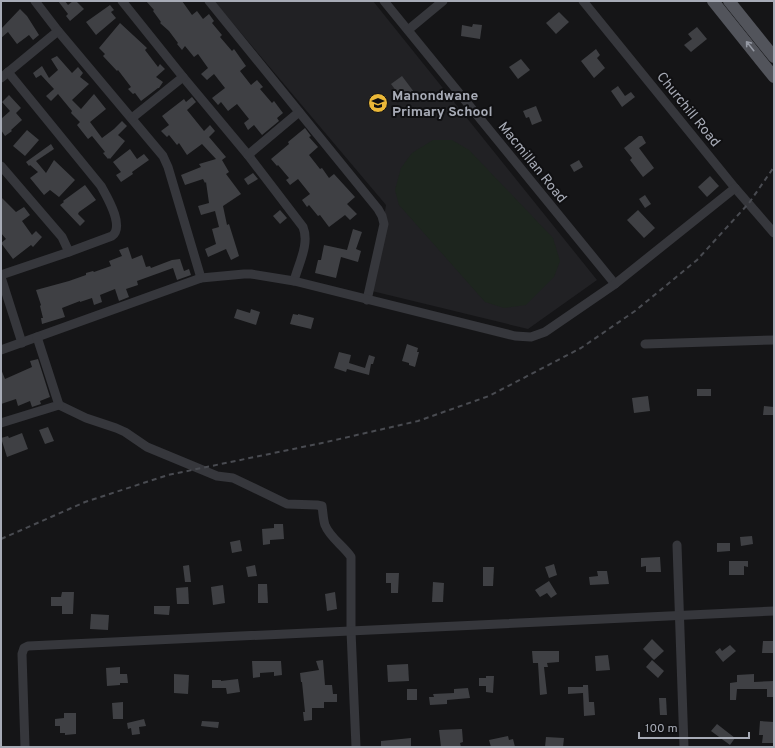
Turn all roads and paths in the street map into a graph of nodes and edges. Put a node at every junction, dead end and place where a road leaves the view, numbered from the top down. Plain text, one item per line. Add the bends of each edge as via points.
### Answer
1 (35, 1) edge
2 (122, 1) edge
3 (208, 1) edge
4 (384, 1) edge
5 (443, 1) edge
6 (583, 1) edge
7 (713, 1) edge
8 (729, 1) edge
9 (408, 30) junction
10 (58, 31) junction
11 (774, 57) edge
12 (5, 75) edge
13 (183, 77) junction
14 (774, 77) edge
15 (299, 112) junction
16 (132, 118) junction
17 (248, 155) junction
18 (1, 166) edge
19 (735, 188) junction
20 (774, 234) edge
21 (69, 252) junction
22 (1, 276) edge
23 (201, 278) junction
24 (294, 281) junction
25 (615, 284) junction
26 (367, 300) junction
27 (37, 337) junction
28 (774, 340) edge
29 (22, 343) junction
30 (645, 344) dead end
31 (1, 350) edge
32 (59, 405) junction
33 (1, 423) edge
34 (677, 545) dead end
35 (774, 611) edge
36 (679, 616) junction
37 (351, 630) junction
38 (25, 747) edge
39 (356, 747) edge
40 (684, 747) edge

1 - 10 street
2 - 13 street
3 - 15 street
4 - 9 street, Macmillan Road
5 - 9 street
6 - 19 street, Churchill Road
14 -> 7 main road
8 - 11 main road
9 - 25 street, Macmillan Road
10 - 12 street
10 - 16 street
12 - 21 street via 101,186 116,218 117,229 112,236
13 - 16 street
13 - 17 street
15 - 17 street
15 - 26 street via 382,216 384,224
16 - 23 street via 163,156 168,167
17 - 24 street via 306,234
18 - 21 street via 62,237
19 - 20 street, Churchill Road
19 - 25 street
21 - 22 street
22 - 29 street
23 - 24 street via 251,274
23 - 27 street
24 - 26 street
25 - 26 street via 545,332 531,337 515,336
27 - 29 street
27 - 32 street
28 - 30 street
29 - 31 street
32 - 33 street
32 - 37 street via 121,430 146,447 217,476 233,478 287,504 322,506 325,525 351,557
34 - 36 street
35 - 36 street
36 - 37 street
36 - 40 street
37 - 38 street via 28,646 22,654
37 - 39 street

